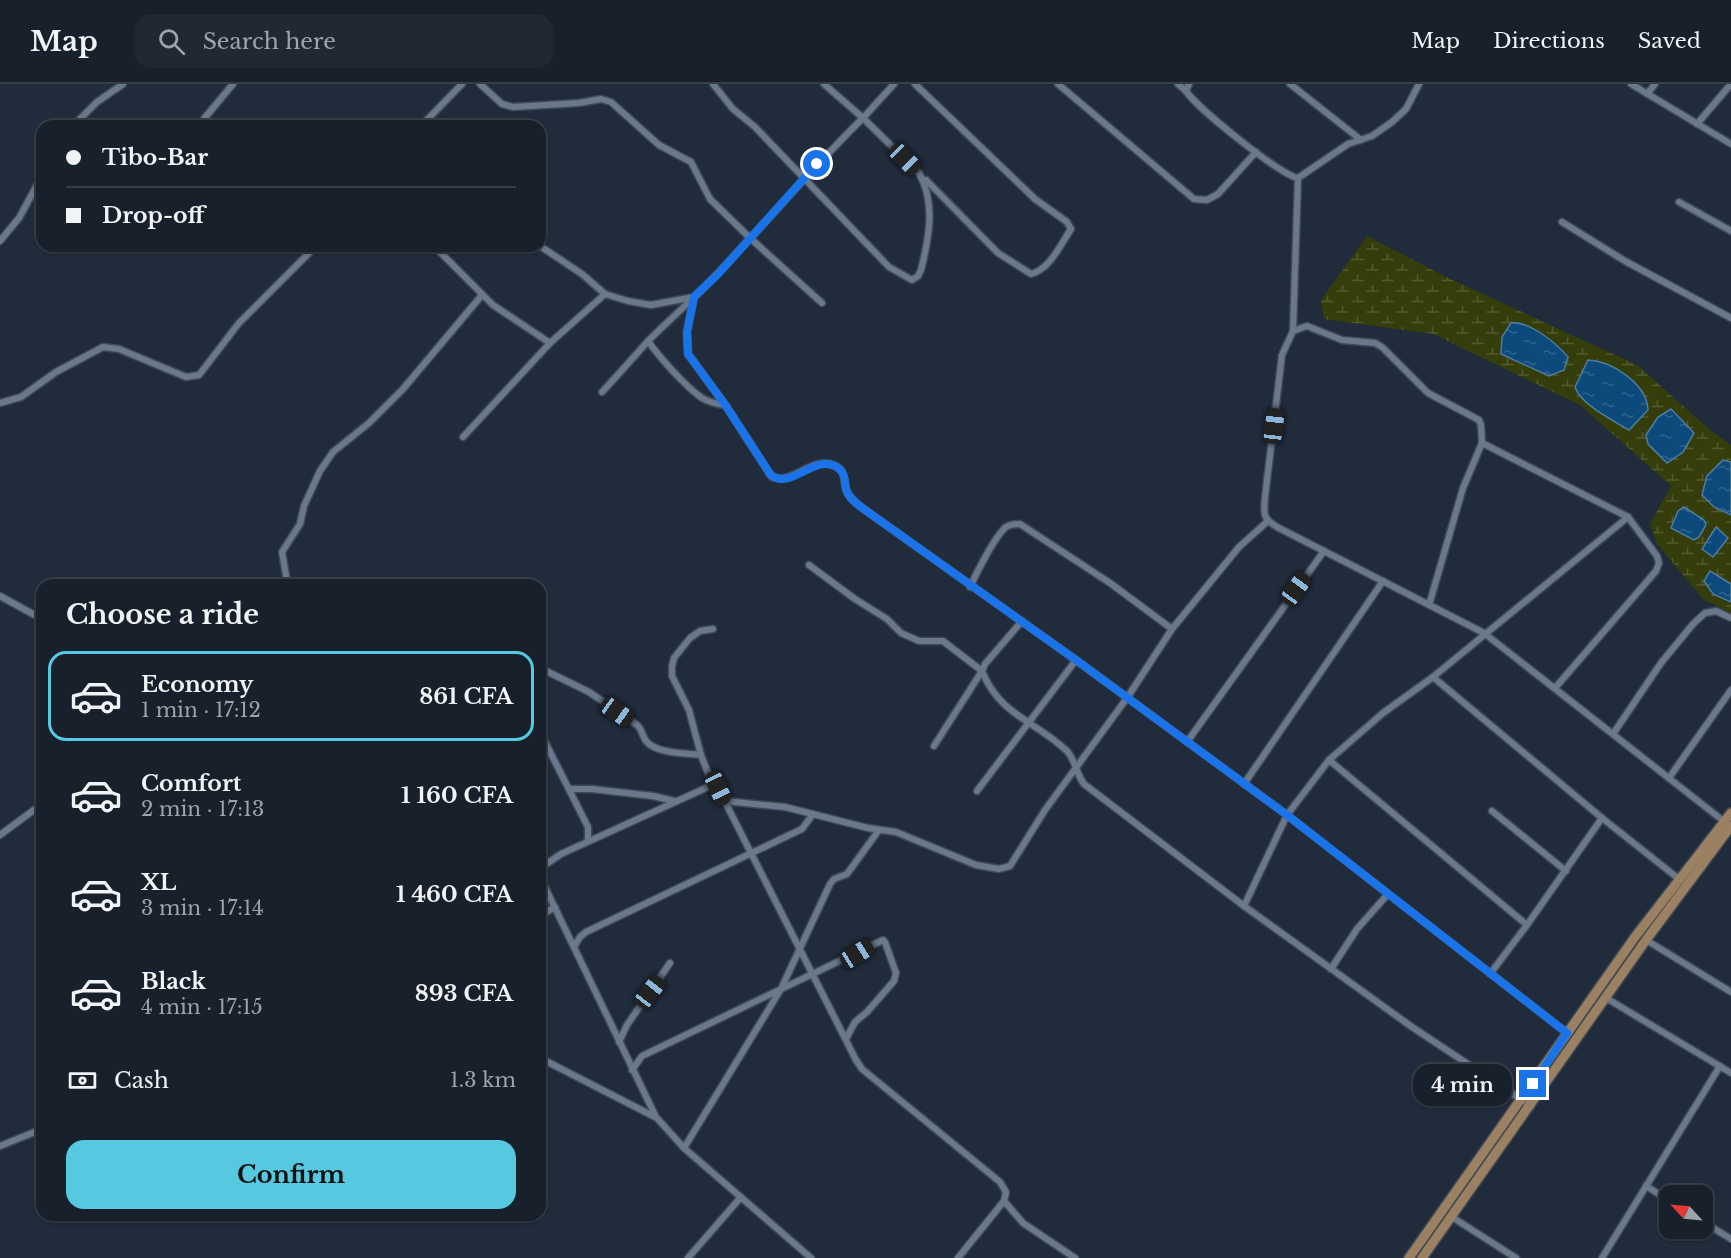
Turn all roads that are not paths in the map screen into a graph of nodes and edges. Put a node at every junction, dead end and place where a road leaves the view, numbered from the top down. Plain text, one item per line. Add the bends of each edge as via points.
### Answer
1 (123, 84) edge
2 (233, 84) edge
3 (462, 84) edge
4 (480, 84) edge
5 (713, 84) edge
6 (824, 84) edge
7 (894, 84) edge
8 (915, 84) edge
9 (1058, 84) edge
10 (1178, 84) edge
11 (1290, 84) edge
12 (1631, 84) edge
13 (1655, 84) edge
14 (1731, 84) edge
15 (1416, 85) edge
16 (1188, 87) edge
17 (1647, 94) junction
18 (863, 118) junction
19 (79, 120) edge
20 (203, 120) edge
21 (427, 120) edge
22 (1696, 124) junction
23 (1361, 140) junction
24 (1731, 144) edge
25 (1256, 152) junction
26 (919, 173) junction
27 (1298, 178) junction
28 (804, 179) junction
29 (36, 187) edge
30 (1679, 202) dead end
31 (1562, 222) dead end
32 (1731, 231) edge
33 (750, 238) junction
34 (0, 241) edge
35 (546, 250) edge
36 (309, 252) edge
37 (440, 252) edge
38 (605, 294) junction
39 (482, 295) junction
40 (694, 297) junction
41 (822, 303) dead end
42 (1731, 318) edge
43 (1293, 331) junction
44 (648, 341) junction
45 (550, 343) junction
46 (602, 392) dead end
47 (0, 403) edge
48 (726, 406) junction
49 (464, 437) dead end
50 (1482, 443) junction
51 (1628, 517) junction
52 (1268, 521) junction
53 (1324, 551) junction
54 (809, 565) dead end
55 (287, 579) edge
56 (1383, 581) junction
57 (970, 586) junction
58 (0, 596) edge
59 (1429, 605) junction
60 (36, 616) edge
61 (1731, 618) edge
62 (1022, 621) junction
63 (713, 629) dead end
64 (1172, 629) junction
65 (1484, 633) junction
66 (1076, 660) junction
67 (546, 671) edge
68 (982, 671) junction
69 (1433, 677) junction
70 (1555, 688) junction
71 (1731, 690) edge
72 (1127, 698) junction
73 (1029, 723) junction
74 (1613, 734) junction
75 (1187, 742) junction
76 (546, 743) edge
77 (934, 746) dead end
78 (701, 755) junction
79 (1329, 760) junction
80 (1077, 769) junction
81 (1669, 778) junction
82 (1244, 784) junction
83 (713, 786) junction
84 (570, 789) junction
85 (977, 791) dead end
86 (675, 801) junction
87 (725, 801) junction
88 (36, 808) edge
89 (1492, 811) dead end
90 (813, 813) junction
91 (1731, 813) edge
92 (1287, 815) junction
93 (1602, 818) junction
94 (1729, 826) edge
95 (879, 830) junction
96 (0, 835) edge
97 (588, 842) junction
98 (751, 854) junction
99 (546, 864) edge
100 (1566, 871) junction
101 (1679, 879) junction
102 (546, 888) edge
103 (1388, 894) junction
104 (1244, 906) junction
105 (555, 907) junction
106 (546, 912) edge
107 (1527, 925) junction
108 (1646, 940) junction
109 (574, 948) junction
110 (799, 949) junction
111 (670, 963) dead end
112 (1331, 969) junction
113 (812, 974) junction
114 (1490, 974) junction
115 (781, 989) junction
116 (1731, 992) edge
117 (1605, 998) junction
118 (1567, 1033) junction
119 (846, 1039) junction
120 (619, 1042) junction
121 (546, 1061) edge
122 (1720, 1066) junction
123 (632, 1070) junction
124 (1731, 1073) edge
125 (1526, 1103) junction
126 (656, 1117) junction
127 (36, 1131) edge
128 (0, 1146) edge
129 (684, 1148) junction
130 (1646, 1186) junction
131 (1659, 1194) edge
132 (741, 1197) junction
133 (1004, 1201) junction
134 (1452, 1216) junction
135 (1713, 1228) edge
136 (1731, 1239) edge
137 (688, 1258) edge
138 (811, 1258) edge
139 (958, 1258) edge
140 (1075, 1258) edge
141 (1410, 1258) edge
142 (1422, 1258) edge
143 (1516, 1258) edge
144 (1602, 1258) edge

1 - 19 street
2 - 20 street
3 - 21 street
4 - 33 street via 502,104 513,107 601,99 611,102 659,145 691,162 710,199
5 - 28 street via 733,110 755,127
6 - 18 street
7 - 18 street
8 - 26 street via 1035,200 1071,229 1046,264 1031,274 998,253
9 - 25 street via 1194,199 1208,200 1218,194
10 - 16 street
11 - 23 street
12 - 17 street
13 - 17 street
14 - 22 street
15 - 23 street via 1406,109
16 - 25 street via 1197,104
17 - 22 street
18 - 26 street
18 - 28 street
22 - 24 street
23 - 27 street via 1348,144
25 - 27 street
26 - 28 street via 926,185 930,214 921,270 912,280 889,267
27 - 43 street
28 - 33 street
29 - 34 street via 20,218
30 - 32 street
31 - 42 street
33 - 40 street
33 - 41 street
35 - 38 street
36 - 47 street via 239,323 199,375 186,377 119,349 103,347 56,372 21,397
37 - 39 street
38 - 40 street via 651,305
38 - 45 street
39 - 45 street
39 - 55 street via 403,389 333,452 320,471 300,524 282,552
40 - 44 street
40 - 48 street via 687,332 688,354
43 - 50 street via 1307,326 1341,340 1382,347 1428,393 1479,420
43 - 52 street via 1282,355 1265,497 1264,515
44 - 46 street
44 - 48 street via 701,397
45 - 49 street
48 - 57 street via 772,477 787,478 820,463 838,468 844,474 850,498
50 - 51 street
50 - 59 street via 1463,488
51 - 65 street
51 - 70 street via 1657,556 1656,571
52 - 53 street
52 - 64 street via 1239,547
53 - 56 street
53 - 75 street
54 - 68 street via 901,633 928,643 943,641
56 - 59 street
56 - 82 street
57 - 62 street
57 - 64 street via 1003,530 1020,524
58 - 60 street
59 - 65 street
61 - 74 street via 1716,611 1705,613 1693,624
62 - 66 street
62 - 68 street
63 - 78 street via 690,638 672,666 672,676 689,710
64 - 72 street
65 - 69 street
65 - 70 street
66 - 72 street
66 - 73 street
67 - 78 street via 589,692 637,725 652,746
68 - 73 street via 1010,711
68 - 77 street
69 - 79 street via 1383,713
69 - 93 street
70 - 74 street
71 - 81 street
72 - 75 street
72 - 80 street
73 - 80 street via 1065,750
73 - 85 street
74 - 81 street
75 - 82 street
76 - 84 street
78 - 83 street
79 - 92 street
79 - 107 street
80 - 95 street via 1005,868 976,865 896,832
80 - 104 street via 1091,791
81 - 94 street
82 - 92 street
83 - 86 street
83 - 87 street
84 - 86 street
84 - 97 street via 588,827
86 - 97 street
87 - 90 street
87 - 98 street
88 - 96 street
89 - 100 street
90 - 95 street
90 - 98 street via 802,829
91 - 94 main road
92 - 103 street
92 - 104 street
93 - 100 street
93 - 101 street
94 - 101 main road
94 - 108 main road
95 - 110 street via 847,874 830,884
97 - 99 street
98 - 109 street via 586,932
98 - 110 street
100 - 107 street
101 - 118 main road
102 - 105 street
103 - 112 street
103 - 114 street
104 - 112 street
105 - 106 street
105 - 109 street
107 - 114 street
108 - 116 street
108 - 117 main road
109 - 120 street
110 - 113 street
110 - 115 street
111 - 120 street
112 - 125 street
113 - 115 street
113 - 119 street
113 - 119 street via 880,940 885,942 896,973 894,981 855,1022
114 - 118 street
115 - 123 street via 642,1056
115 - 129 street
117 - 122 street
117 - 125 main road
118 - 125 main road
119 - 133 street via 862,1069 1000,1182 1006,1192
120 - 123 street
121 - 126 street
122 - 124 street
122 - 130 street
123 - 126 street
125 - 134 main road
125 - 141 main road
126 - 129 street
127 - 128 street
129 - 132 street
130 - 131 street
130 - 144 street
132 - 137 street
132 - 138 street
133 - 139 street
133 - 140 street via 1023,1223
134 - 142 main road
134 - 143 street
135 - 136 street

